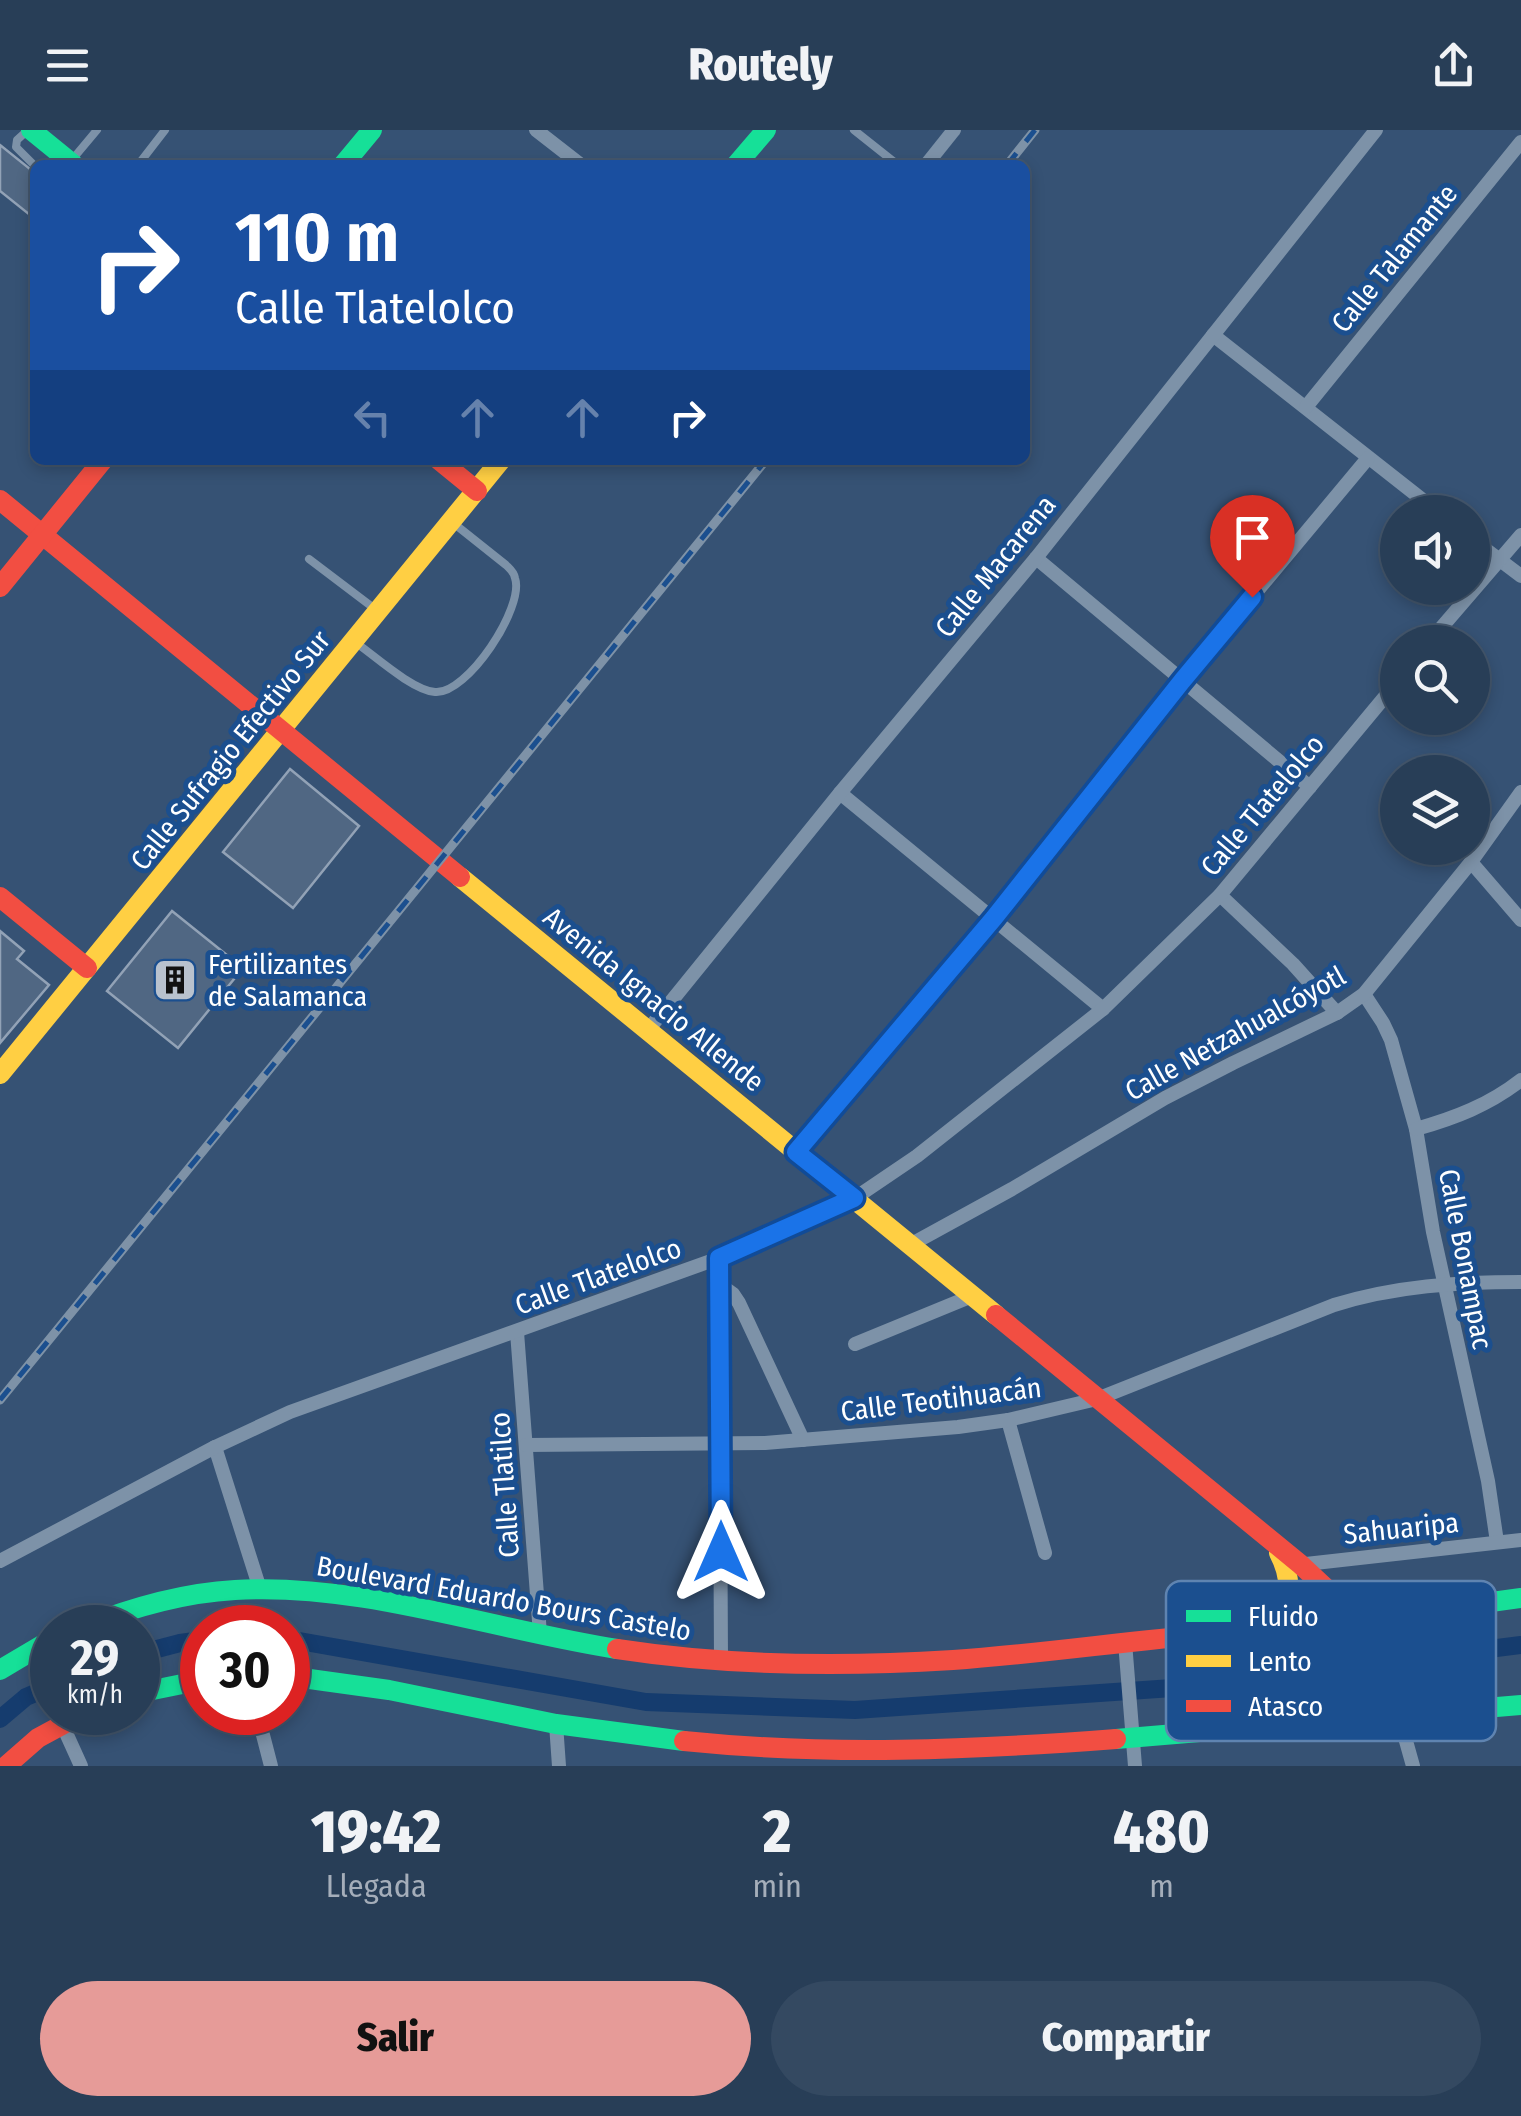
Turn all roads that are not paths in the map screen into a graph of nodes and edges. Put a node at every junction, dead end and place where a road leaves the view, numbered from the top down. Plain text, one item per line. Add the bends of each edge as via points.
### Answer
1 (30, 130) edge
2 (97, 130) edge
3 (166, 130) edge
4 (372, 130) edge
5 (536, 130) edge
6 (766, 130) edge
7 (854, 130) edge
8 (954, 130) edge
9 (1376, 130) edge
10 (1521, 142) edge
11 (67, 160) edge
12 (75, 160) edge
13 (142, 160) edge
14 (347, 160) edge
15 (575, 160) edge
16 (740, 160) edge
17 (892, 160) edge
18 (930, 160) edge
19 (30, 161) edge
20 (1213, 336) junction
21 (1306, 406) junction
22 (1368, 458) junction
23 (99, 465) edge
24 (446, 465) edge
25 (497, 465) edge
26 (477, 491) junction
27 (1416, 495) edge
28 (0, 500) edge
29 (452, 522) junction
30 (43, 534) junction
31 (1521, 534) edge
32 (1490, 553) edge
33 (308, 558) dead end
34 (1036, 558) junction
35 (1498, 559) junction
36 (1521, 576) edge
37 (0, 587) edge
38 (379, 612) junction
39 (1443, 625) edge
40 (354, 642) junction
41 (1182, 681) junction
42 (1380, 702) edge
43 (283, 730) junction
44 (1310, 786) junction
45 (1521, 792) edge
46 (840, 793) junction
47 (1502, 816) junction
48 (1521, 817) edge
49 (1490, 834) edge
50 (1469, 865) edge
51 (1474, 865) edge
52 (1220, 895) junction
53 (0, 898) edge
54 (994, 918) junction
55 (1521, 920) edge
56 (87, 968) junction
57 (1364, 994) junction
58 (1102, 1009) junction
59 (1337, 1013) junction
60 (648, 1030) junction
61 (0, 1074) edge
62 (1521, 1080) edge
63 (1416, 1129) junction
64 (796, 1152) junction
65 (854, 1198) junction
66 (910, 1245) junction
67 (719, 1258) junction
68 (1521, 1282) edge
69 (719, 1284) junction
70 (1444, 1284) junction
71 (972, 1296) junction
72 (517, 1332) junction
73 (856, 1344) dead end
74 (1096, 1399) junction
75 (1008, 1420) junction
76 (803, 1440) junction
77 (721, 1443) junction
78 (526, 1445) junction
79 (215, 1447) junction
80 (1521, 1540) edge
81 (1497, 1542) junction
82 (1045, 1554) dead end
83 (0, 1561) edge
84 (1293, 1565) junction
85 (1291, 1581) edge
86 (1312, 1581) edge
87 (260, 1589) junction
88 (1521, 1598) edge
89 (1496, 1601) edge
90 (150, 1605) edge
91 (540, 1634) junction
92 (1166, 1645) edge
93 (1126, 1651) junction
94 (30, 1653) edge
95 (722, 1660) junction
96 (0, 1670) edge
97 (310, 1677) edge
98 (1521, 1705) edge
99 (1496, 1707) edge
100 (556, 1724) junction
101 (1166, 1730) edge
102 (1133, 1732) junction
103 (43, 1735) edge
104 (67, 1735) edge
105 (262, 1735) edge
106 (1406, 1741) edge
107 (764, 1757) edge
108 (6, 1766) edge
109 (81, 1766) edge
110 (271, 1766) edge
111 (559, 1766) edge
112 (1135, 1766) edge
113 (1414, 1766) edge

1 - 11 street
1 - 19 lane via 16,147
2 - 12 lane
3 - 13 lane
4 - 14 street
5 - 15 street
6 - 16 street
7 - 17 lane
8 - 18 street
9 - 20 street, Calle Macarena
10 - 21 street, Calle Talamante
20 - 21 street
20 - 34 street, Calle Macarena
21 - 22 street
22 - 27 street
22 - 41 street
23 - 30 street
24 - 26 street
25 - 26 street, Calle Sufragio Efectivo Sur
26 - 29 street, Calle Sufragio Efectivo Sur
28 - 30 street, Avenida Ignacio Allende
29 - 38 street, Calle Sufragio Efectivo Sur
29 - 40 lane via 517,581 513,609 473,668 458,684 432,692
30 - 37 street
30 - 43 street, Avenida Ignacio Allende
31 - 35 street
32 - 35 street
33 - 38 lane
34 - 41 street
34 - 46 street, Calle Macarena
35 - 36 street
35 - 39 street
38 - 40 street, Calle Sufragio Efectivo Sur
40 - 43 street, Calle Sufragio Efectivo Sur
41 - 44 street
41 - 54 street
42 - 44 street, Calle Tlatelolco
43 - 56 street, Calle Sufragio Efectivo Sur
43 - 60 street, Avenida Ignacio Allende
44 - 52 street, Calle Tlatelolco
45 - 47 street, Calle Netzahualcóyotl
46 - 54 street
46 - 60 street, Calle Macarena
47 - 48 street
47 - 49 street, Calle Netzahualcóyotl
50 - 57 street, Calle Netzahualcóyotl
51 - 55 street
52 - 58 street, Calle Tlatelolco
52 - 59 street
53 - 56 street
54 - 58 street
54 - 64 street
56 - 61 street, Calle Sufragio Efectivo Sur
57 - 59 street, Calle Netzahualcóyotl
57 - 63 street, Calle Bonampac via 1391,1040
58 - 65 street, Calle Tlatelolco
59 - 66 street, Calle Netzahualcóyotl via 1165,1098
60 - 64 street, Avenida Ignacio Allende
62 - 63 street via 1491,1101
63 - 70 street, Calle Bonampac
64 - 65 street, Avenida Ignacio Allende
65 - 66 street, Avenida Ignacio Allende
65 - 67 street, Calle Tlatelolco
66 - 71 street, Avenida Ignacio Allende
67 - 69 street
67 - 72 street, Calle Tlatelolco
68 - 70 street, Calle Teotihuacán
69 - 76 street via 739,1304
69 - 77 street
70 - 74 street, Calle Teotihuacán via 1334,1304
70 - 81 street, Calle Bonampac
71 - 73 street
71 - 74 street, Avenida Ignacio Allende
72 - 78 street, Calle Tlatilco
72 - 79 street, Calle Tlatelolco via 325,1399
74 - 75 street, Calle Teotihuacán
74 - 84 street, Avenida Ignacio Allende
75 - 76 street, Calle Teotihuacán
75 - 82 street
76 - 77 street, Calle Teotihuacán
77 - 78 street, Calle Teotihuacán
77 - 95 street
78 - 91 street, Calle Tlatilco
79 - 83 street, Calle Tlatelolco
79 - 87 street
80 - 81 street, Sahuaripa
81 - 84 street, Sahuaripa
84 - 85 street
84 - 86 street, Avenida Ignacio Allende
87 - 90 street, Boulevard Eduardo Bours Castelo
87 - 91 street, Boulevard Eduardo Bours Castelo via 385,1602
88 - 89 street, Boulevard Eduardo Bours Castelo
91 - 95 street, Boulevard Eduardo Bours Castelo
92 - 93 street, Boulevard Eduardo Bours Castelo
93 - 95 street, Boulevard Eduardo Bours Castelo via 866,1663
93 - 102 street
94 - 96 street
97 - 100 street
98 - 99 street
100 - 107 street
100 - 111 street
101 - 102 street
102 - 107 street via 1053,1746
102 - 112 street
103 - 108 street
104 - 109 street
105 - 110 street
106 - 113 street

